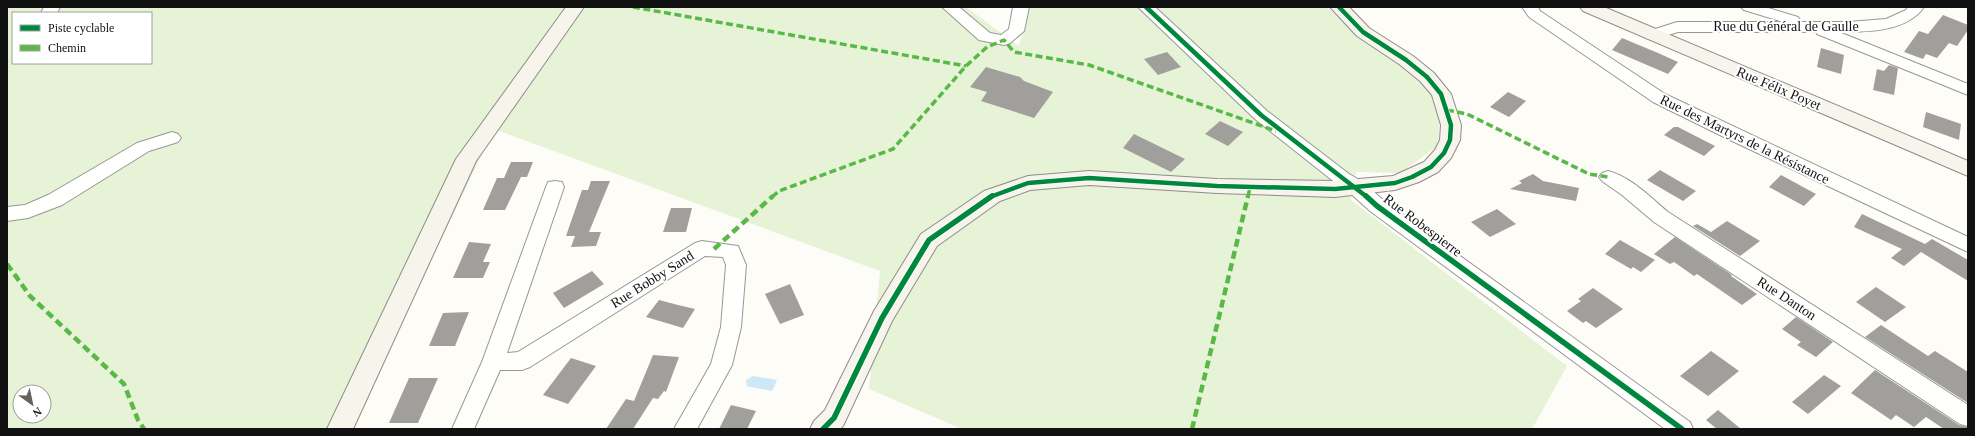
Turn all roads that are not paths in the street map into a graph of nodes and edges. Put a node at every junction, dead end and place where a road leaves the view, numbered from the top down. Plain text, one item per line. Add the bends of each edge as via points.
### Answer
1 (575, 7) edge
2 (950, 7) edge
3 (1021, 7) edge
4 (1146, 7) edge
5 (1339, 7) edge
6 (1589, 7) edge
7 (1749, 7) edge
8 (1916, 7) edge
9 (1532, 11) edge
10 (1810, 26) junction
11 (1652, 35) junction
12 (1968, 90) edge
13 (172, 138) dead end
14 (1968, 169) edge
15 (1608, 177) dead end
16 (555, 186) dead end
17 (1356, 187) junction
18 (7, 214) edge
19 (1968, 245) edge
20 (493, 362) junction
21 (1968, 417) edge
22 (340, 429) edge
23 (463, 429) edge
24 (685, 429) edge
25 (823, 429) edge
26 (1682, 429) edge

1 - 22 street via 466,159
2 - 3 street via 985,37 1004,40 1016,31
4 - 17 street, Rue Robespierre via 1260,115
5 - 17 street via 1362,32 1406,60 1427,77 1441,94 1452,125 1450,140 1444,153 1430,167 1395,183
6 - 11 street, Rue Félix Poyet
7 - 10 street
8 - 10 street, Rue du Général de Gaulle via 1912,13 1889,23 1848,27
9 - 19 street, Rue des Martyrs de la Résistance via 1659,98
10 - 11 street, Rue du Général de Gaulle via 1677,27
10 - 12 street
11 - 14 street, Rue Félix Poyet
13 - 18 street via 144,147 55,200 28,211
15 - 21 street, Rue Danton via 1629,190 1661,217
16 - 20 street
17 - 25 street via 1335,189 1217,186 1089,178 1028,183 992,196 929,240 882,318 834,418
17 - 26 street, Rue Robespierre via 1377,206
20 - 23 street
20 - 24 street, Rue Bobby Sand via 522,360 702,248 731,251 736,264 731,327 721,365

